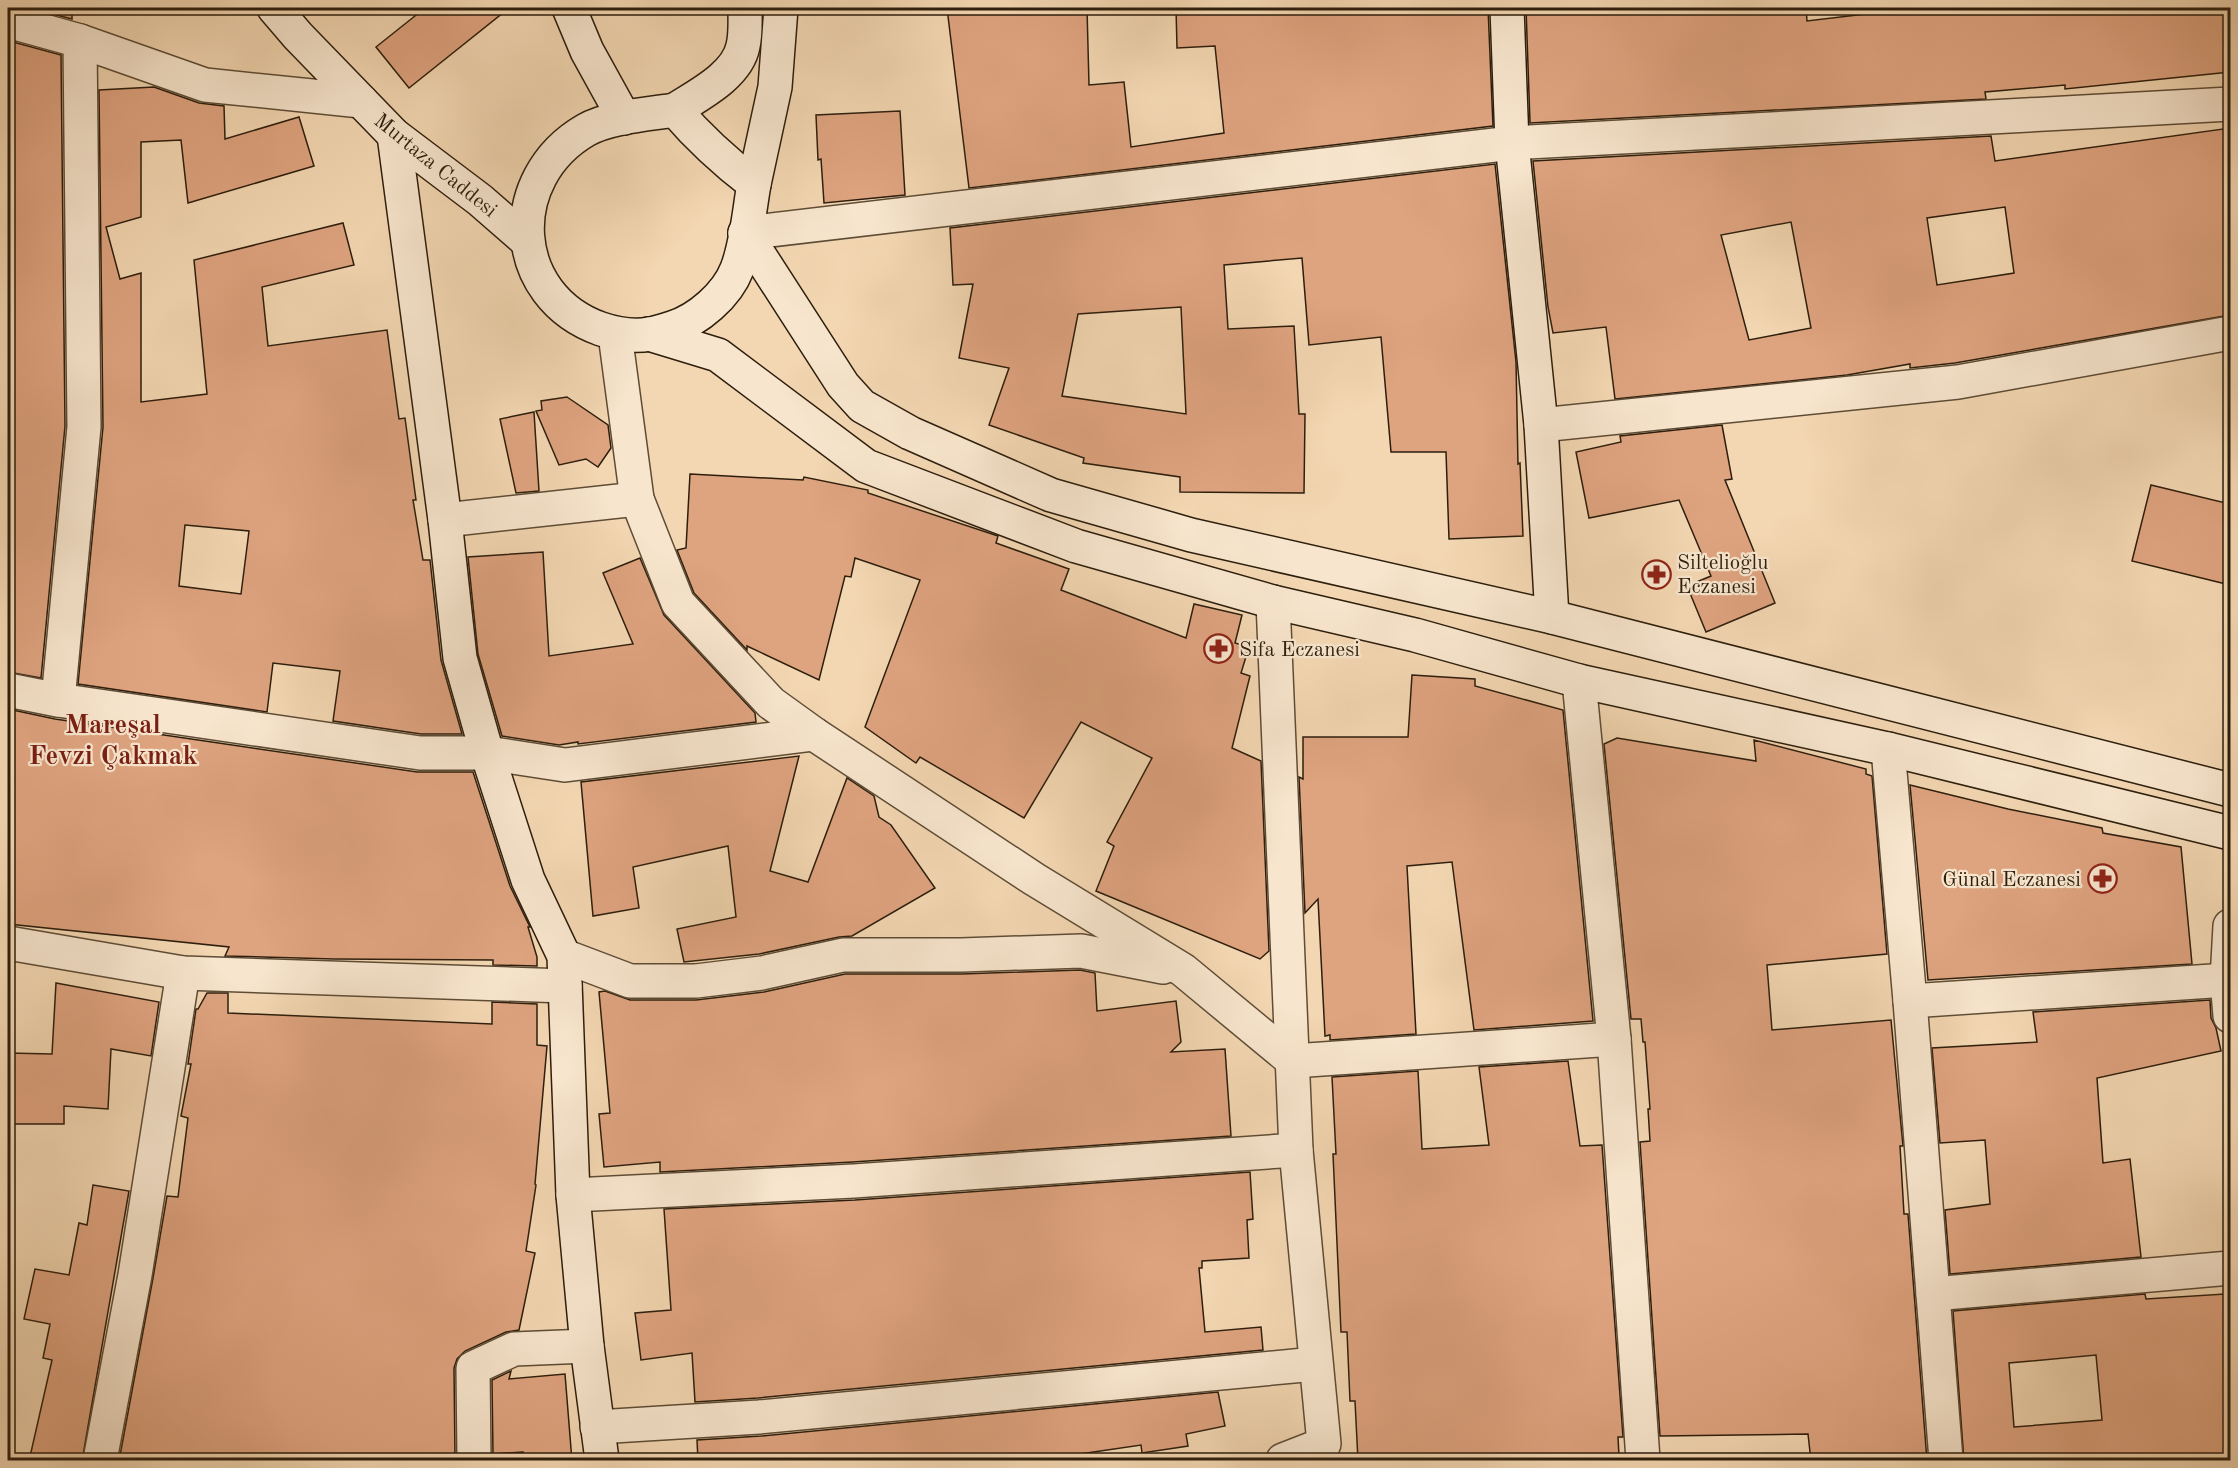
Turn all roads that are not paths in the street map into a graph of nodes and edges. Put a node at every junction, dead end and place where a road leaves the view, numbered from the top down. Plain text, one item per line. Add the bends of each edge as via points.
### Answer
1 (274, 8) edge
2 (569, 8) edge
3 (745, 8) edge
4 (782, 8) edge
5 (1506, 8) edge
6 (8, 21) edge
7 (80, 41) junction
8 (361, 101) junction
9 (2230, 104) edge
10 (675, 110) junction
11 (624, 118) junction
12 (394, 135) junction
13 (1512, 143) junction
14 (754, 184) junction
15 (745, 233) junction
16 (527, 241) junction
17 (2230, 333) edge
18 (615, 334) junction
19 (649, 334) junction
20 (1541, 424) junction
21 (637, 500) junction
22 (445, 520) junction
23 (1273, 602) junction
24 (1552, 616) junction
25 (1579, 681) junction
26 (8, 690) edge
27 (58, 700) junction
28 (814, 734) junction
29 (1888, 749) junction
30 (487, 753) junction
31 (2230, 790) edge
32 (2230, 833) edge
33 (2230, 926) edge
34 (8, 943) edge
35 (1183, 970) junction
36 (565, 971) junction
37 (183, 973) junction
38 (2229, 982) edge
39 (1910, 1001) junction
40 (2230, 1016) edge
41 (1614, 1039) junction
42 (1293, 1061) junction
43 (1296, 1150) junction
44 (573, 1196) junction
45 (2230, 1268) edge
46 (1933, 1294) junction
47 (586, 1346) junction
48 (1315, 1364) junction
49 (597, 1427) junction
50 (1325, 1452) edge
51 (100, 1461) edge
52 (474, 1461) edge
53 (602, 1461) edge
54 (1283, 1461) edge
55 (1642, 1461) edge
56 (1946, 1461) edge

1 - 8 street, Murtaza Caddesi
2 - 11 street via 587,51
3 - 10 street via 743,48 733,65 721,80
4 - 14 street via 775,87
5 - 13 street
6 - 7 street
7 - 8 street via 205,85
7 - 27 street via 84,428
8 - 12 street, Murtaza Caddesi
9 - 13 street
10 - 11 street
10 - 14 street via 724,162
11 - 16 street via 588,128 560,148 540,175 528,207
12 - 16 street, Murtaza Caddesi
12 - 22 street
13 - 15 street
13 - 20 street
14 - 15 street
15 - 19 street via 736,270 716,301 685,324
15 - 24 street via 843,384 862,406 910,433 1062,498 1191,535
16 - 18 street via 537,273 556,301 583,322
17 - 20 street via 1958,382
18 - 19 street
18 - 21 street
19 - 23 street via 718,355 866,466 1076,546
20 - 24 street
21 - 22 street
21 - 28 street via 678,603 771,703
22 - 30 street via 460,658
23 - 25 street via 1415,635
23 - 42 street
24 - 31 street
25 - 29 street
25 - 41 street
26 - 27 street
27 - 30 street via 420,753
28 - 30 street via 565,765
28 - 35 street via 1034,879
29 - 32 street
29 - 39 street
30 - 36 street via 528,880
33 - 38 street
34 - 37 street
35 - 36 street via 1082,951 843,955 762,973 696,981 630,981
35 - 42 street
36 - 37 street
36 - 44 street
37 - 51 street via 135,1275
38 - 39 street
38 - 40 street
39 - 46 street
41 - 42 street
41 - 55 street
42 - 43 street
43 - 44 street
43 - 48 street
44 - 47 street
45 - 46 street
46 - 56 street
47 - 49 street
47 - 52 street via 514,1349 472,1368
48 - 49 street via 759,1417
48 - 50 street
49 - 53 street
50 - 54 street

